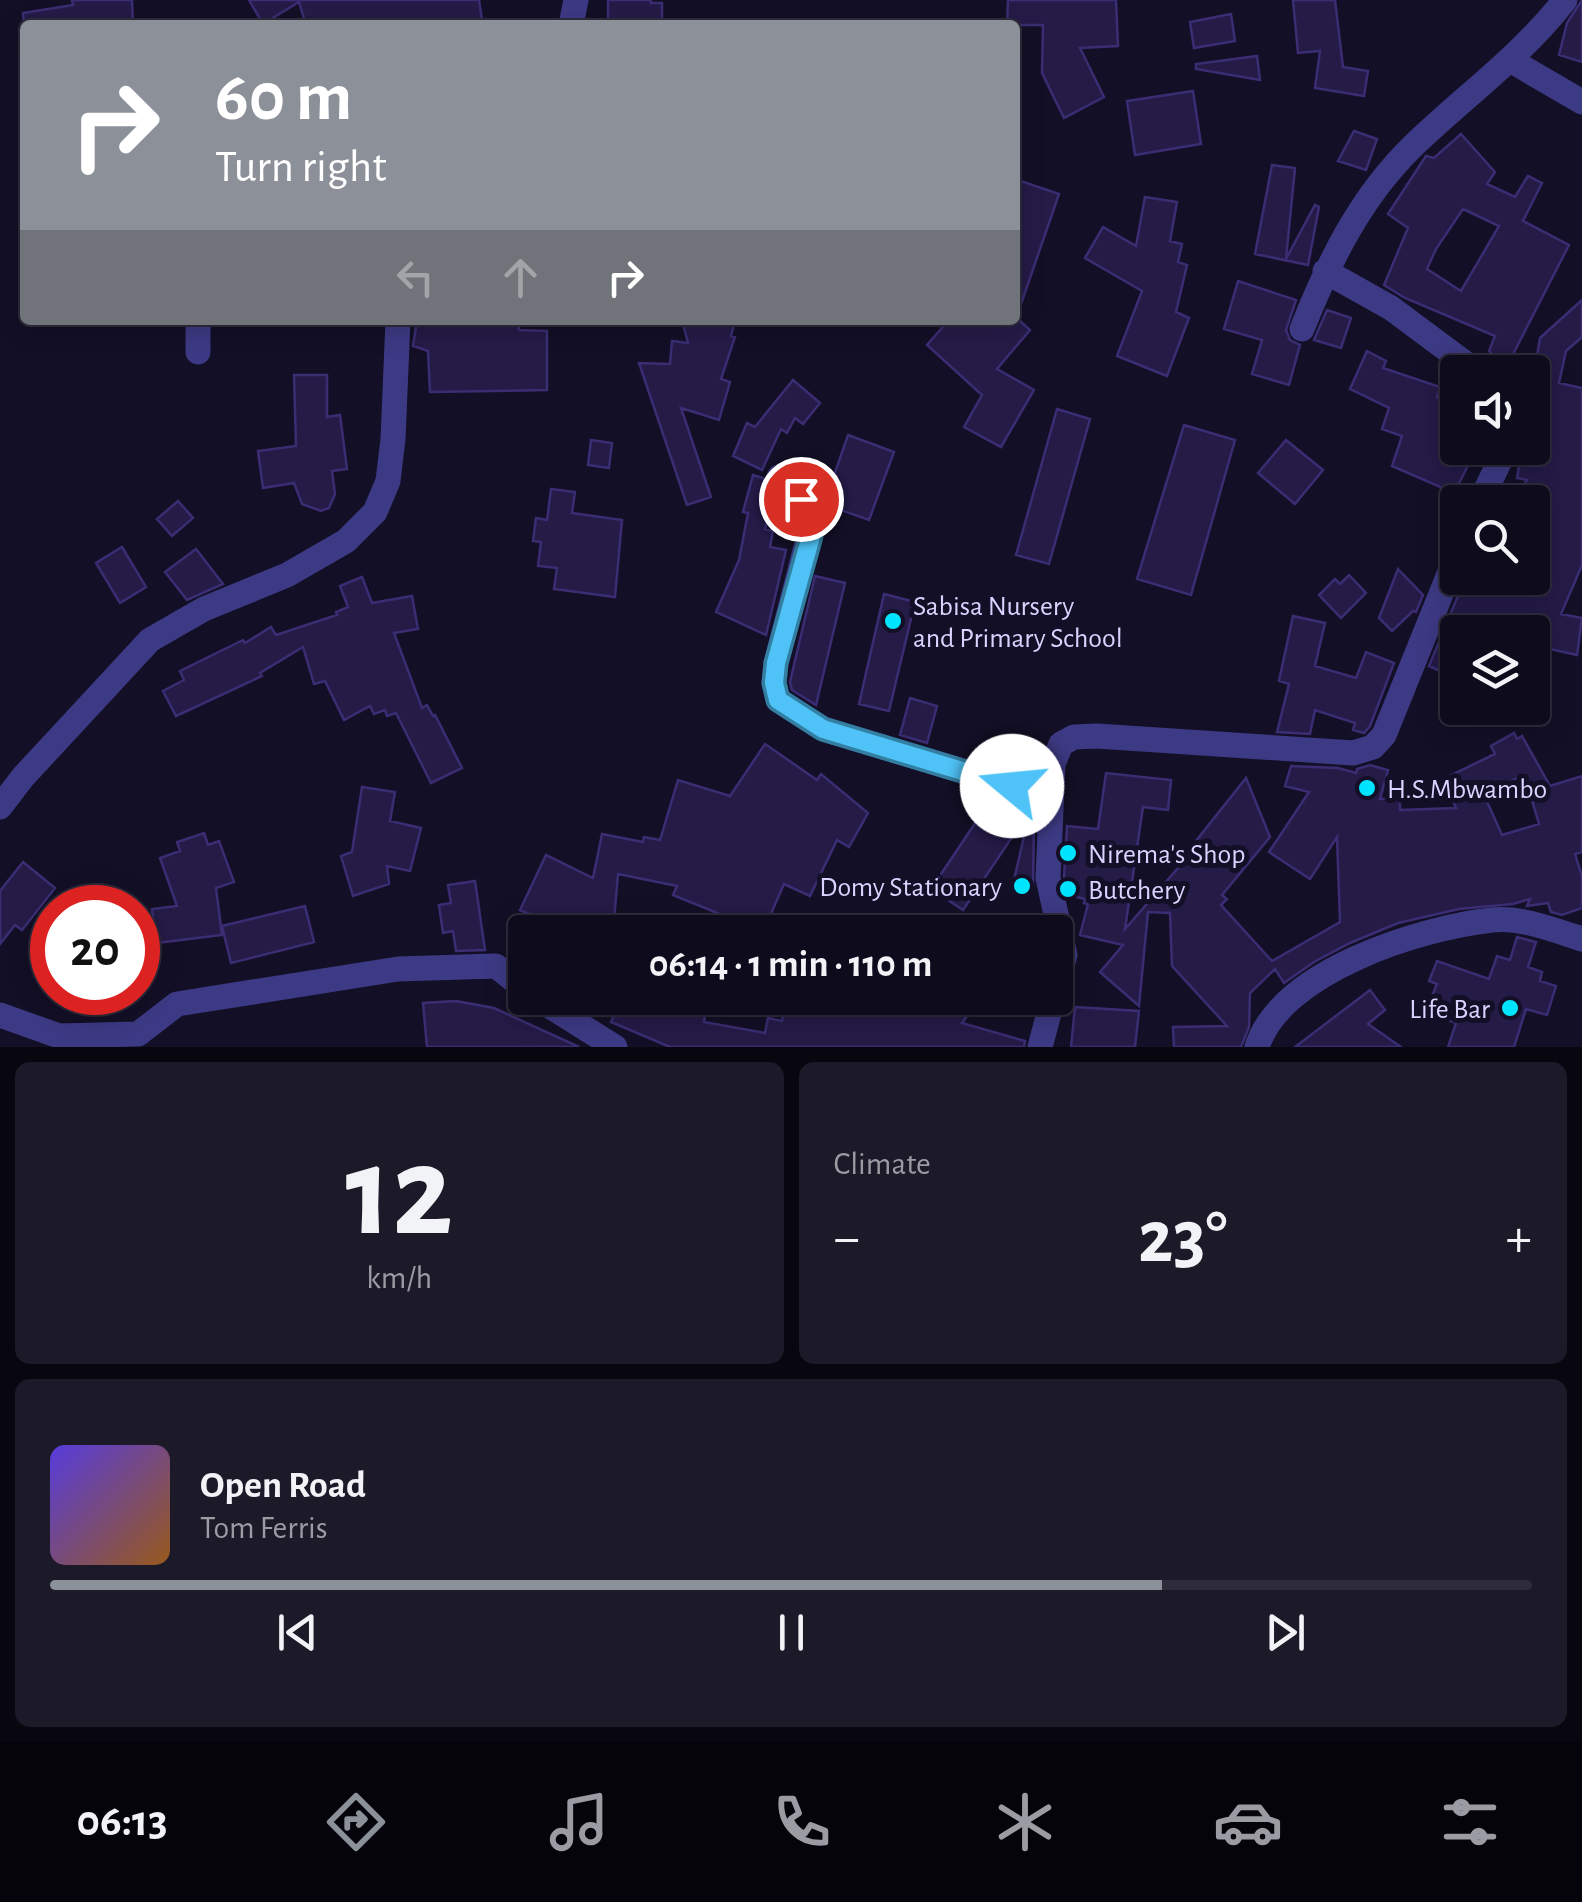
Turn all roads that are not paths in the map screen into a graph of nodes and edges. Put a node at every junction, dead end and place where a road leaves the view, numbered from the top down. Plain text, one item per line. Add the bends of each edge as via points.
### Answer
1 (1565, 0) edge
2 (1510, 60) junction
3 (1582, 102) edge
4 (1326, 271) junction
5 (198, 325) edge
6 (398, 325) edge
7 (1302, 328) dead end
8 (198, 352) dead end
9 (1455, 355) edge
10 (779, 477) dead end
11 (1441, 595) edge
12 (1049, 797) junction
13 (0, 807) edge
14 (1057, 915) edge
15 (1582, 939) edge
16 (508, 975) edge
17 (0, 1015) edge
18 (564, 1015) edge
19 (1048, 1015) edge
20 (615, 1047) edge
21 (1040, 1047) edge
22 (1257, 1047) edge

1 - 2 street
2 - 3 street
2 - 4 street via 1412,146 1376,189
4 - 7 street
4 - 9 street
5 - 8 street
6 - 13 street via 394,439 375,512 346,542 287,576 204,609 150,640
10 - 12 street via 801,499 812,524 776,663 778,700 823,729
11 - 12 street via 1384,735 1373,747 1353,753 1074,737 1061,744
12 - 14 street via 1048,878
15 - 22 street via 1495,920 1419,934 1374,949 1295,994 1273,1016
16 - 17 street via 496,966 398,969 177,1004 138,1034 59,1036
18 - 20 street
19 - 21 street

